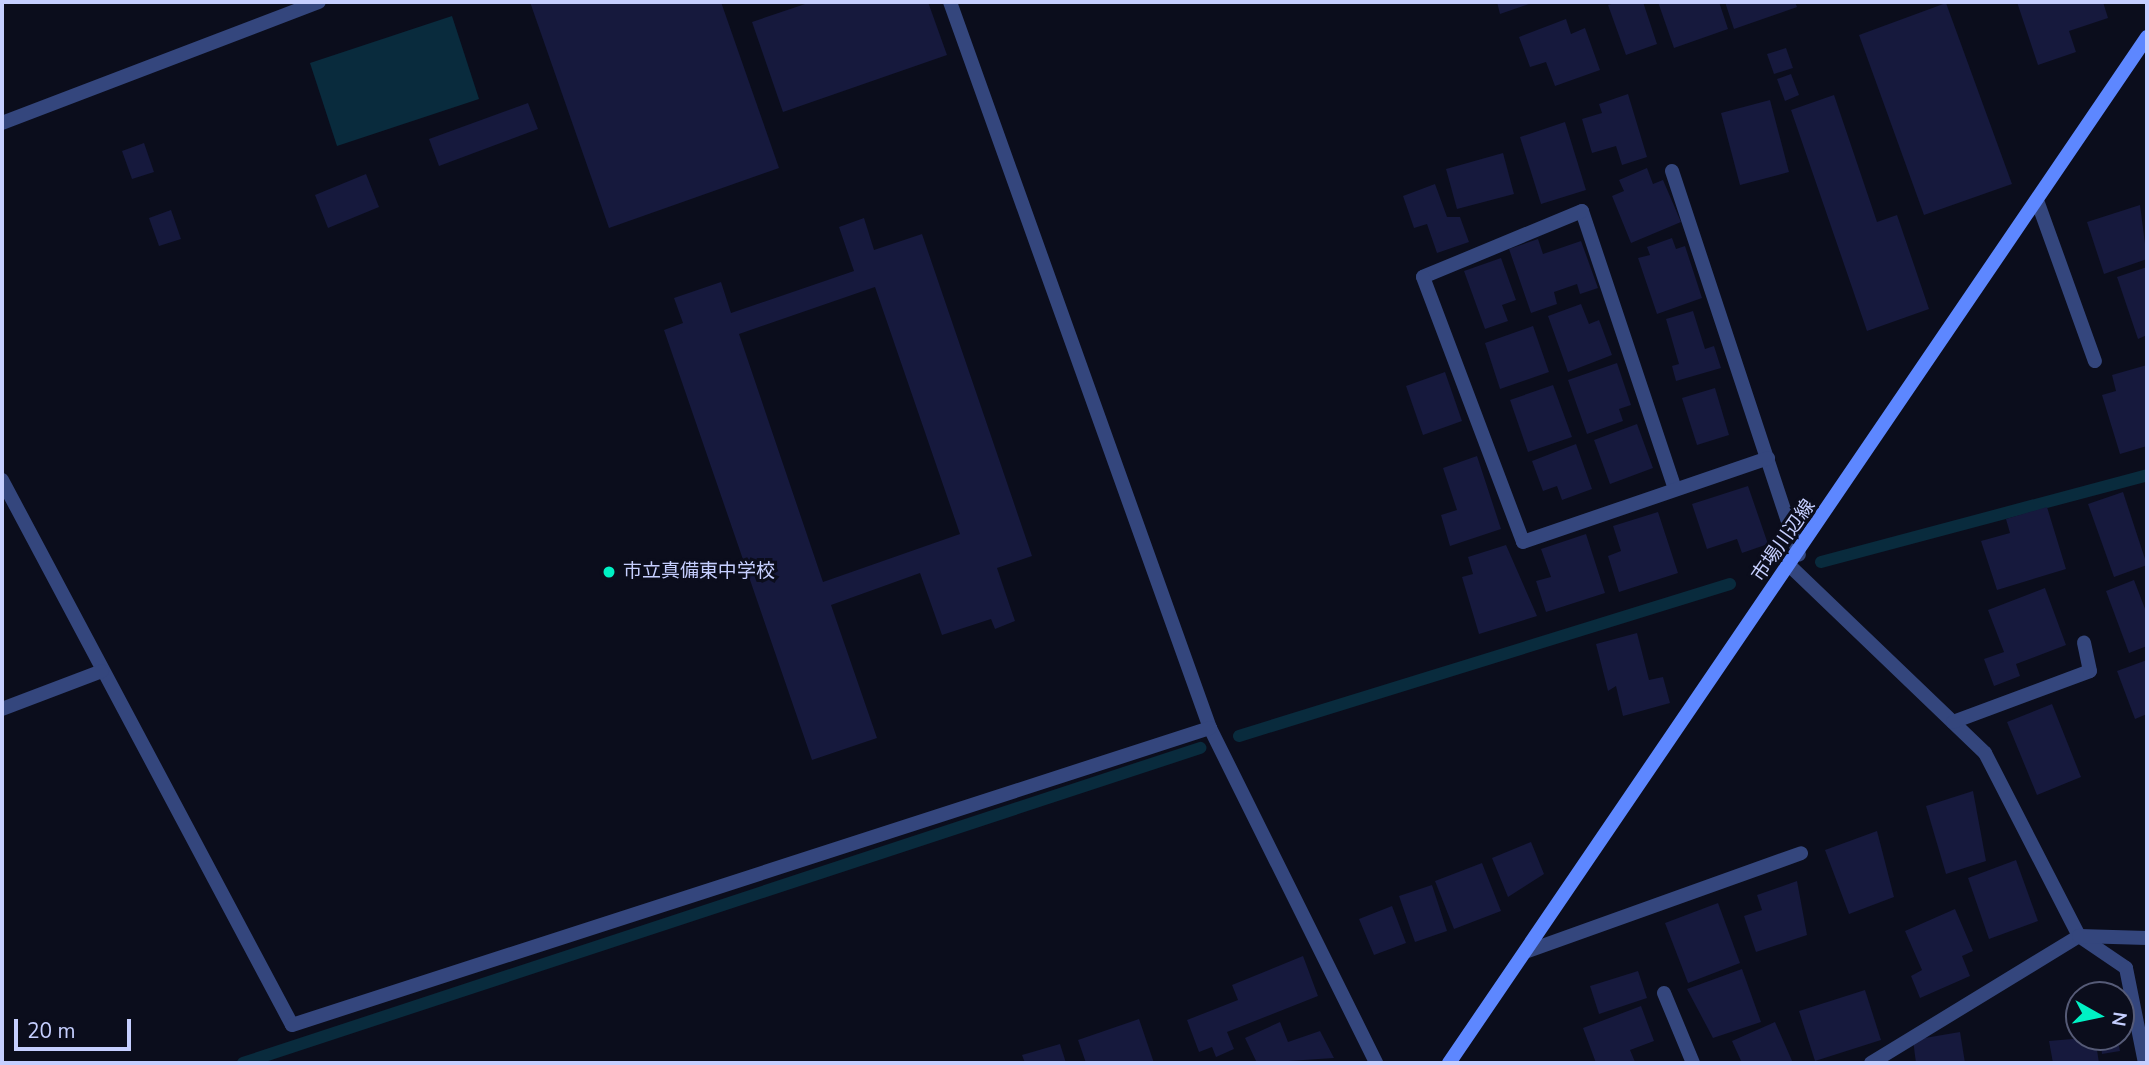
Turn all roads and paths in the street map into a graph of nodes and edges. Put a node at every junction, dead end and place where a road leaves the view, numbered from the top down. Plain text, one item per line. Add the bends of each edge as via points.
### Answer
1 (319, 2) edge
2 (950, 2) edge
3 (2147, 37) edge
4 (2, 123) edge
5 (1672, 171) dead end
6 (2038, 203) junction
7 (2095, 361) dead end
8 (1768, 458) junction
9 (2, 480) edge
10 (1675, 489) junction
11 (1794, 560) junction
12 (2084, 643) dead end
13 (102, 671) junction
14 (2, 709) edge
15 (1953, 722) junction
16 (1210, 728) junction
17 (1801, 853) dead end
18 (2079, 936) junction
19 (2147, 939) edge
20 (1528, 951) junction
21 (1664, 993) dead end
22 (1376, 1063) edge
23 (1449, 1063) edge
24 (1693, 1063) edge
25 (1871, 1063) edge
26 (2145, 1063) edge

1 - 4 street
2 - 16 street
3 - 6 main road, 市場川辺線
5 - 8 street
6 - 7 street
6 - 11 main road, 市場川辺線
8 - 10 street
8 - 11 street
9 - 13 street
10 - 10 street via 1523,542 1423,277 1582,211
11 - 15 street
11 - 20 main road, 市場川辺線
12 - 15 street via 2090,671
13 - 14 street
13 - 16 street via 292,1025
15 - 18 street via 1985,753
16 - 22 street
17 - 20 street
18 - 19 street
18 - 25 street
18 - 26 street via 2126,968
20 - 23 main road, 市場川辺線
21 - 24 street

